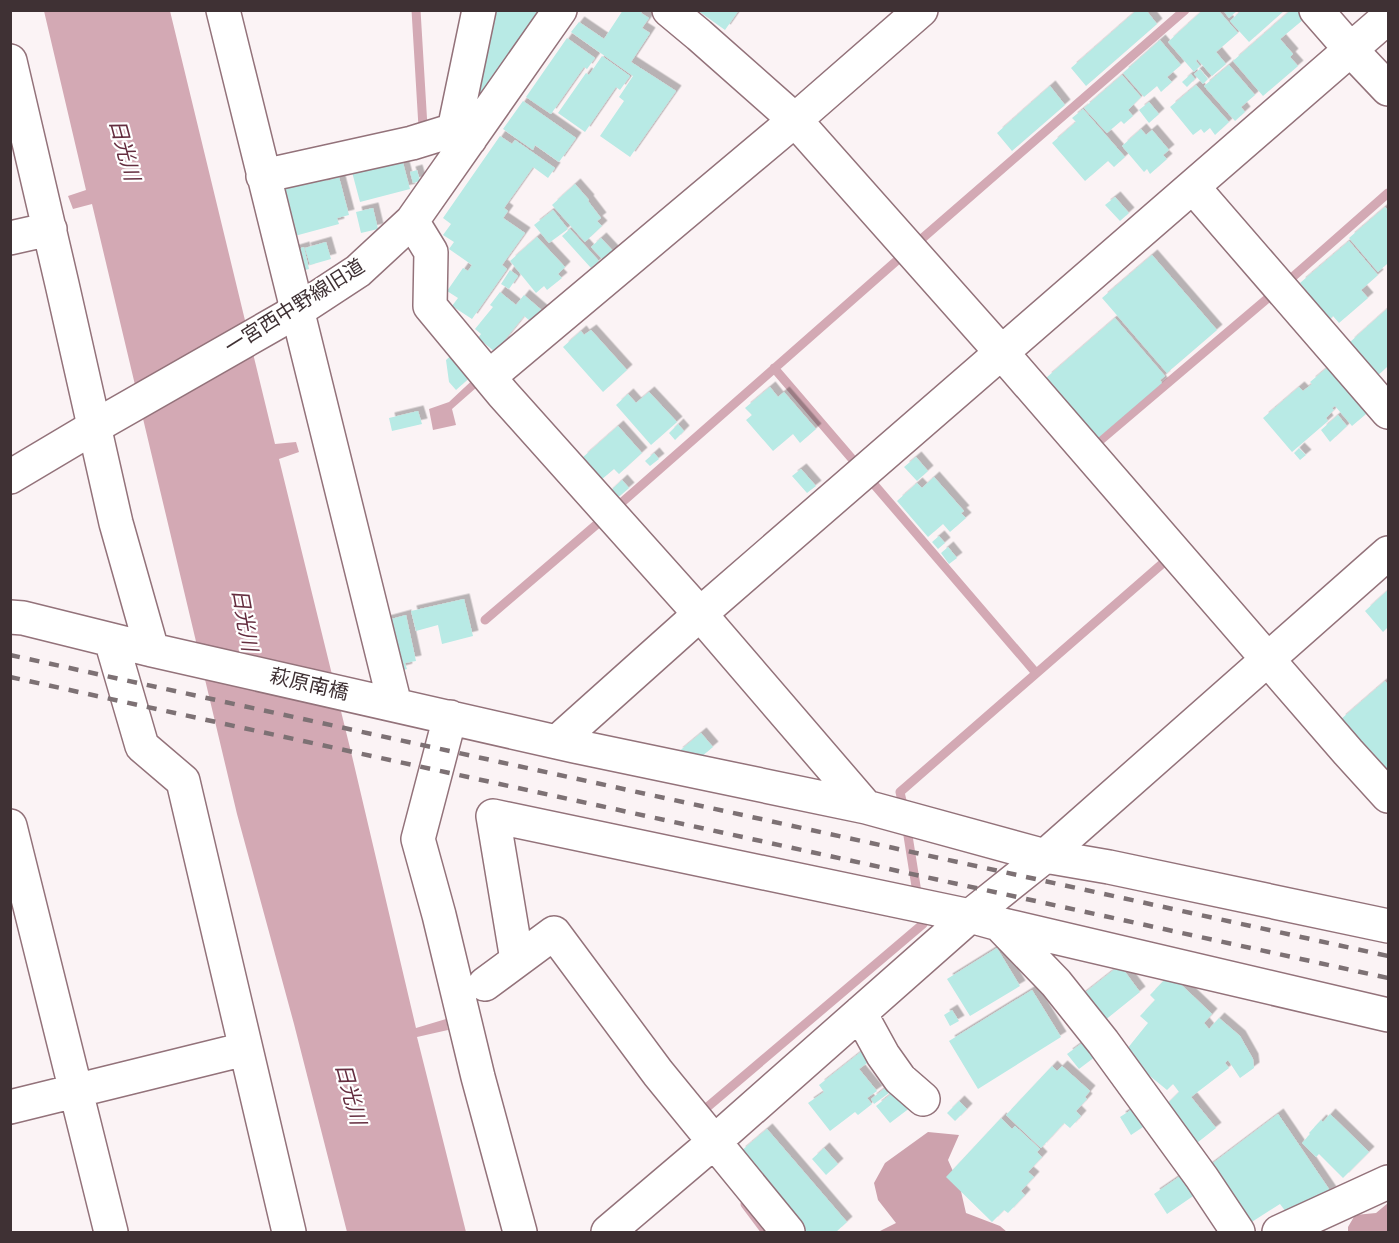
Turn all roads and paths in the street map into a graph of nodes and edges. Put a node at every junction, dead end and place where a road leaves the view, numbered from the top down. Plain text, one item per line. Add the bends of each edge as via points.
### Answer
1 (223, 10) edge
2 (478, 10) edge
3 (560, 10) edge
4 (669, 10) edge
5 (921, 10) edge
6 (1316, 10) edge
7 (1389, 18) edge
8 (1351, 50) junction
9 (10, 61) edge
10 (1389, 89) edge
11 (795, 120) junction
12 (462, 135) junction
13 (263, 176) junction
14 (1193, 187) junction
15 (412, 221) junction
16 (50, 228) junction
17 (10, 238) edge
18 (297, 311) junction
19 (1002, 353) junction
20 (489, 377) junction
21 (1389, 412) edge
22 (94, 427) junction
23 (10, 477) edge
24 (1389, 554) edge
25 (700, 614) junction
26 (10, 617) edge
27 (111, 640) junction
28 (152, 650) junction
29 (1268, 660) junction
30 (395, 705) junction
31 (450, 717) junction
32 (556, 742) junction
33 (1389, 796) edge
34 (866, 807) junction
35 (10, 826) edge
36 (1045, 855) junction
37 (985, 920) junction
38 (1389, 926) edge
39 (517, 960) junction
40 (485, 984) dead end
41 (860, 1013) junction
42 (1389, 1015) edge
43 (245, 1048) junction
44 (76, 1091) junction
45 (923, 1099) dead end
46 (10, 1107) edge
47 (714, 1142) junction
48 (1389, 1182) edge
49 (111, 1233) edge
50 (289, 1233) edge
51 (520, 1233) edge
52 (608, 1233) edge
53 (788, 1233) edge
54 (1238, 1233) edge
55 (1279, 1233) edge

1 - 13 street
2 - 12 street
3 - 12 street, 一宮西中野線旧道
4 - 11 street
5 - 11 street
6 - 8 street
7 - 8 street
8 - 10 street
8 - 14 street
9 - 16 street
11 - 19 street
11 - 20 street
12 - 13 street
12 - 15 street, 一宮西中野線旧道
13 - 18 street
14 - 19 street
14 - 21 street
15 - 18 street, 一宮西中野線旧道 via 358,271
15 - 20 street via 431,252 430,306
16 - 17 street
16 - 22 street
18 - 22 street, 一宮西中野線旧道
18 - 30 street
19 - 25 street
19 - 29 street
20 - 25 street
22 - 23 street, 一宮西中野線旧道
22 - 28 street
24 - 29 street
25 - 32 street
25 - 34 street
26 - 27 street, 萩原南橋
27 - 28 street, 萩原南橋
27 - 43 street via 142,746 183,781
28 - 30 street, 萩原南橋
29 - 33 street
29 - 36 street
30 - 31 street, 萩原南橋
31 - 32 street, 萩原南橋
31 - 51 street via 418,839
32 - 34 street, 萩原南橋
34 - 36 street, 萩原南橋
35 - 44 street
36 - 37 street
36 - 38 street, 萩原南橋
37 - 39 street via 493,816
37 - 41 street
37 - 42 street
37 - 54 street via 1056,983 1202,1178
39 - 40 street
39 - 47 street via 554,933
41 - 45 street via 900,1079
41 - 47 street
43 - 44 street
43 - 50 street
44 - 46 street
44 - 49 street
47 - 52 street
47 - 53 street
48 - 55 street

